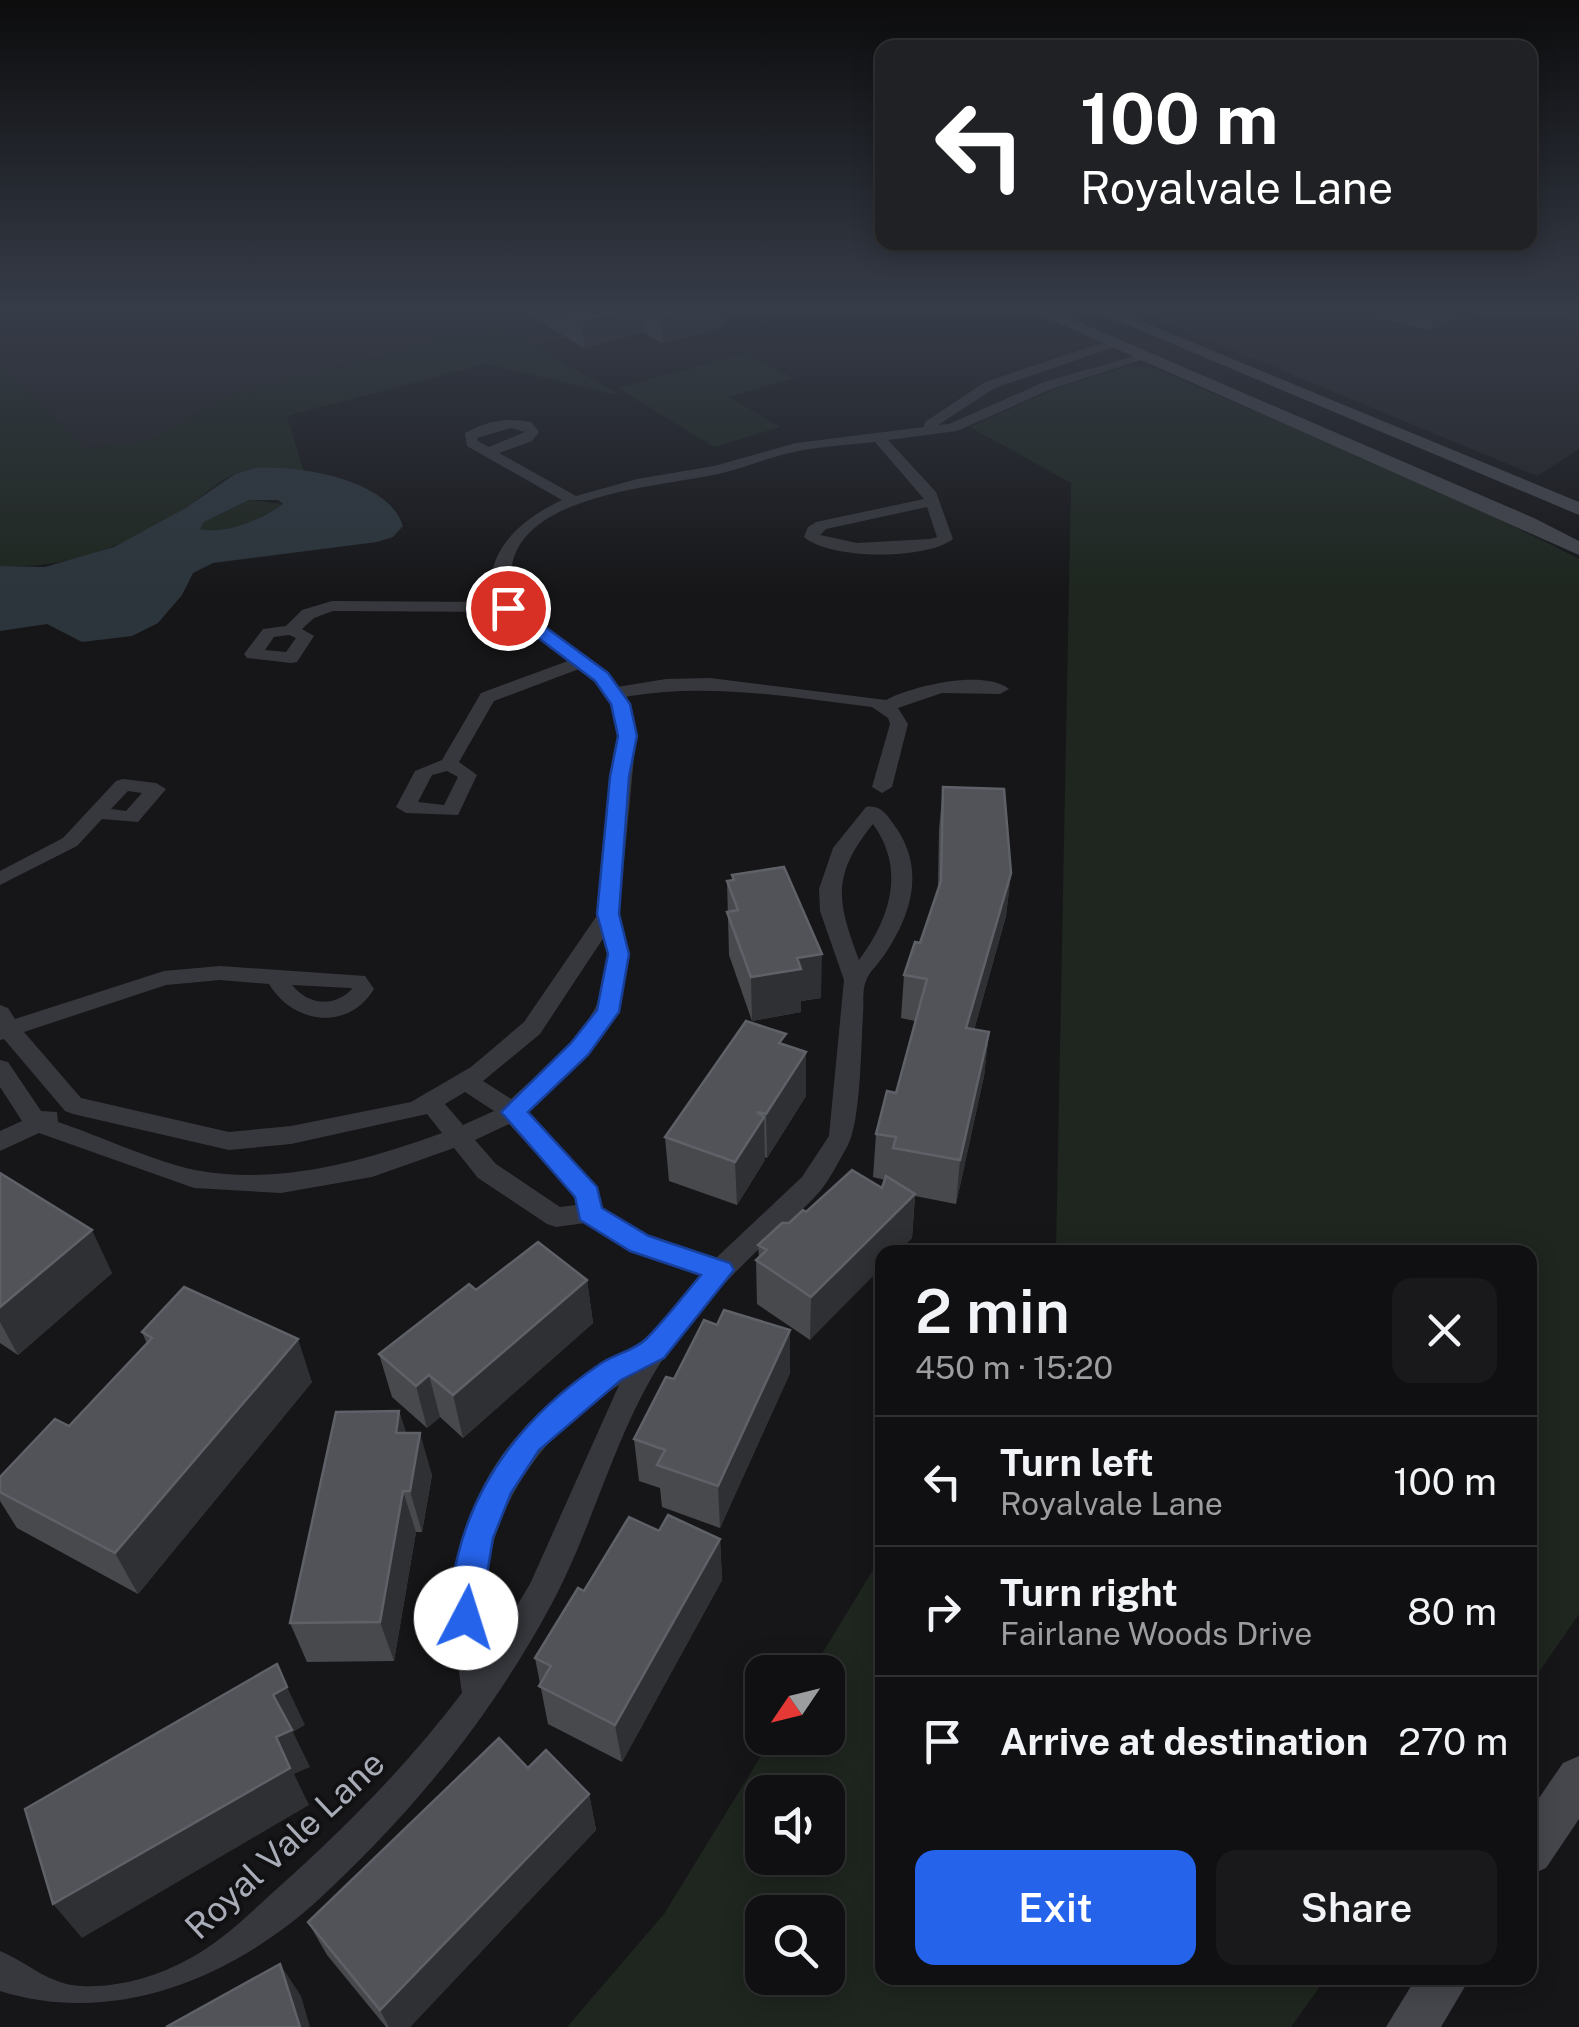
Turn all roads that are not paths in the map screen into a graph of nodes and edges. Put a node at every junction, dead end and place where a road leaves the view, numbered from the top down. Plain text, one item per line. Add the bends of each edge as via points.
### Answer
1 (958, 405) edge
2 (1001, 405) edge
3 (1256, 405) edge
4 (1327, 405) edge
5 (932, 429) junction
6 (880, 438) junction
7 (490, 451) dead end
8 (1504, 478) junction
9 (1441, 484) junction
10 (574, 501) junction
11 (934, 501) junction
12 (1579, 508) edge
13 (1579, 550) edge
14 (508, 608) junction
15 (291, 630) dead end
16 (584, 661) junction
17 (1000, 689) dead end
18 (614, 693) junction
19 (887, 707) junction
20 (449, 764) dead end
21 (882, 788) dead end
22 (98, 814) dead end
23 (0, 879) edge
24 (608, 914) junction
25 (276, 978) dead end
26 (854, 980) junction
27 (3, 1025) edge
28 (0, 1068) edge
29 (466, 1081) junction
30 (430, 1102) junction
31 (73, 1105) junction
32 (513, 1112) junction
33 (36, 1123) junction
34 (458, 1137) junction
35 (0, 1142) edge
36 (589, 1212) junction
37 (720, 1270) junction
38 (654, 1350) junction
39 (479, 1697) junction
40 (1579, 1779) edge
41 (1537, 1842) edge
42 (0, 1969) edge
43 (1440, 1985) edge
44 (1411, 2027) edge

1 - 5 street
2 - 5 street via 964,424
3 - 9 street
4 - 8 street
5 - 6 street
6 - 10 street via 796,447
6 - 11 street
7 - 10 street
8 - 9 street via 1486,489
8 - 12 street
9 - 13 street
10 - 14 street via 534,520 508,546 500,587
11 - 11 street via 945,539 939,544 830,546 812,538 821,525
14 - 15 street via 345,604 308,614
14 - 16 street
16 - 18 street
16 - 20 street via 486,697
17 - 19 street via 940,686
18 - 19 street via 710,683
18 - 24 street via 627,736
19 - 21 street via 899,724
22 - 23 street via 62,848
24 - 29 street via 532,1028
24 - 32 street via 618,954 608,1012 580,1049
25 - 27 street via 220,972 164,978
26 - 26 street, Royal Vale Lane via 887,939 903,896 898,848 873,811 843,848 829,889
26 - 37 street, Royal Vale Lane via 841,1137 811,1184
27 - 31 street
28 - 33 street
29 - 30 street
29 - 32 street
30 - 31 street via 364,1122 229,1141
30 - 34 street
31 - 33 street
32 - 34 street
32 - 36 street via 588,1194
33 - 34 street via 194,1179 281,1184 372,1168
33 - 35 street
34 - 36 street via 487,1172 556,1218
36 - 37 street via 639,1244
37 - 38 street, Royal Vale Lane
38 - 39 street, Royal Vale Lane via 621,1408 541,1594
38 - 39 street, Royal Vale Lane via 568,1404 529,1441 499,1486 466,1590 467,1648
39 - 42 street, Royal Vale Lane via 364,1834 244,1943 199,1974 141,1998 82,2005 36,1994
40 - 41 street
43 - 44 street

